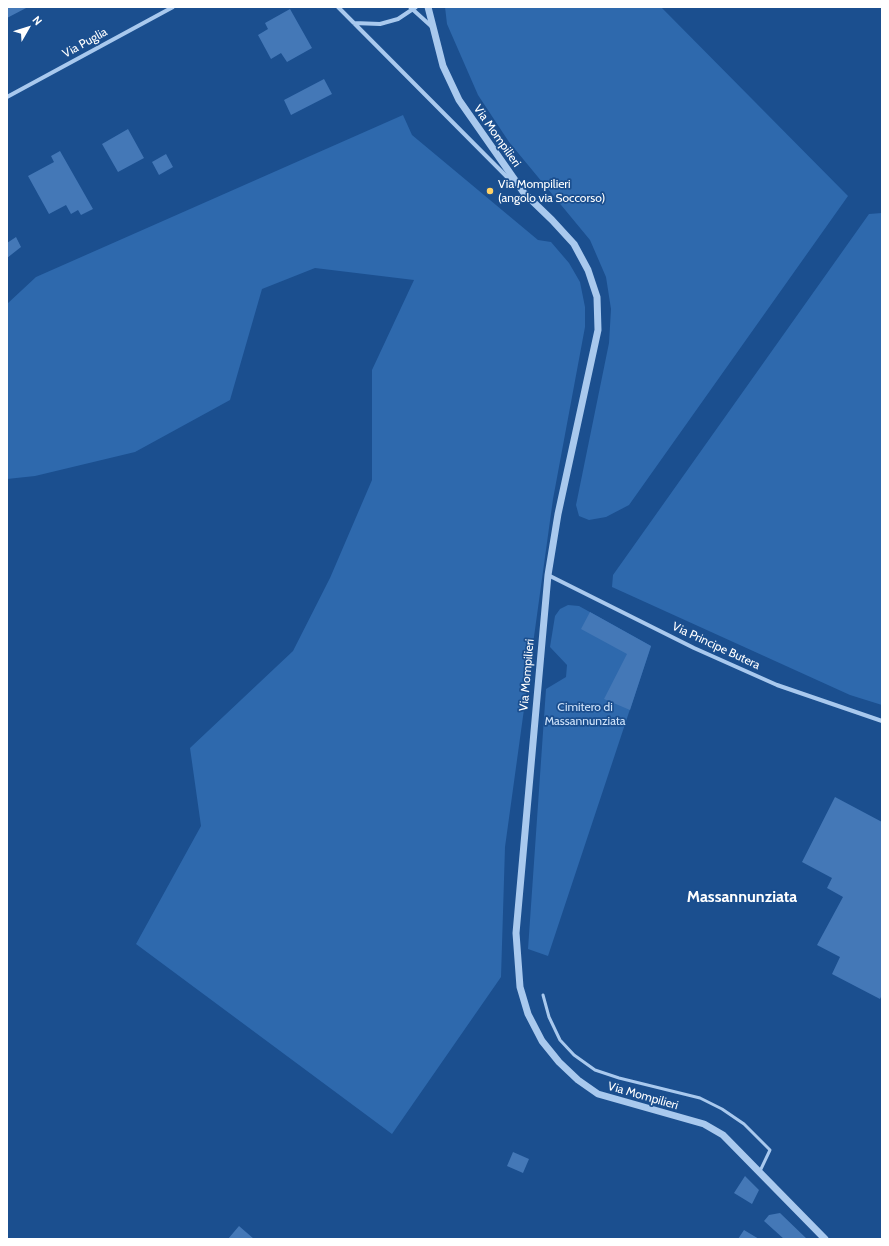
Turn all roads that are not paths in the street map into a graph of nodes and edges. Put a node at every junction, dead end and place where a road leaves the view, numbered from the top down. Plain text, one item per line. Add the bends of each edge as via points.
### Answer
1 (173, 7) edge
2 (338, 7) edge
3 (428, 7) edge
4 (413, 8) edge
5 (354, 23) junction
6 (432, 26) junction
7 (7, 97) edge
8 (524, 194) junction
9 (548, 575) junction
10 (882, 721) edge
11 (543, 995) dead end
12 (760, 1172) junction
13 (825, 1239) edge

1 - 7 street, Via Puglia
2 - 5 street
3 - 6 street, Via Mompilieri
4 - 5 street via 398,20 380,24
4 - 6 street
5 - 8 street
6 - 8 street, Via Mompilieri via 443,66 459,100
8 - 9 street, Via Mompilieri via 574,244 588,270 597,297 598,330 558,514
9 - 10 street, Via Principe Butera via 694,648 770,682
9 - 12 street, Via Mompilieri via 516,933 520,987 528,1014 542,1040 559,1062 598,1094 704,1124 724,1135
11 - 12 lane via 549,1017 560,1040 574,1055 595,1070 700,1098 744,1124 770,1150
12 - 13 street, Via Mompilieri

